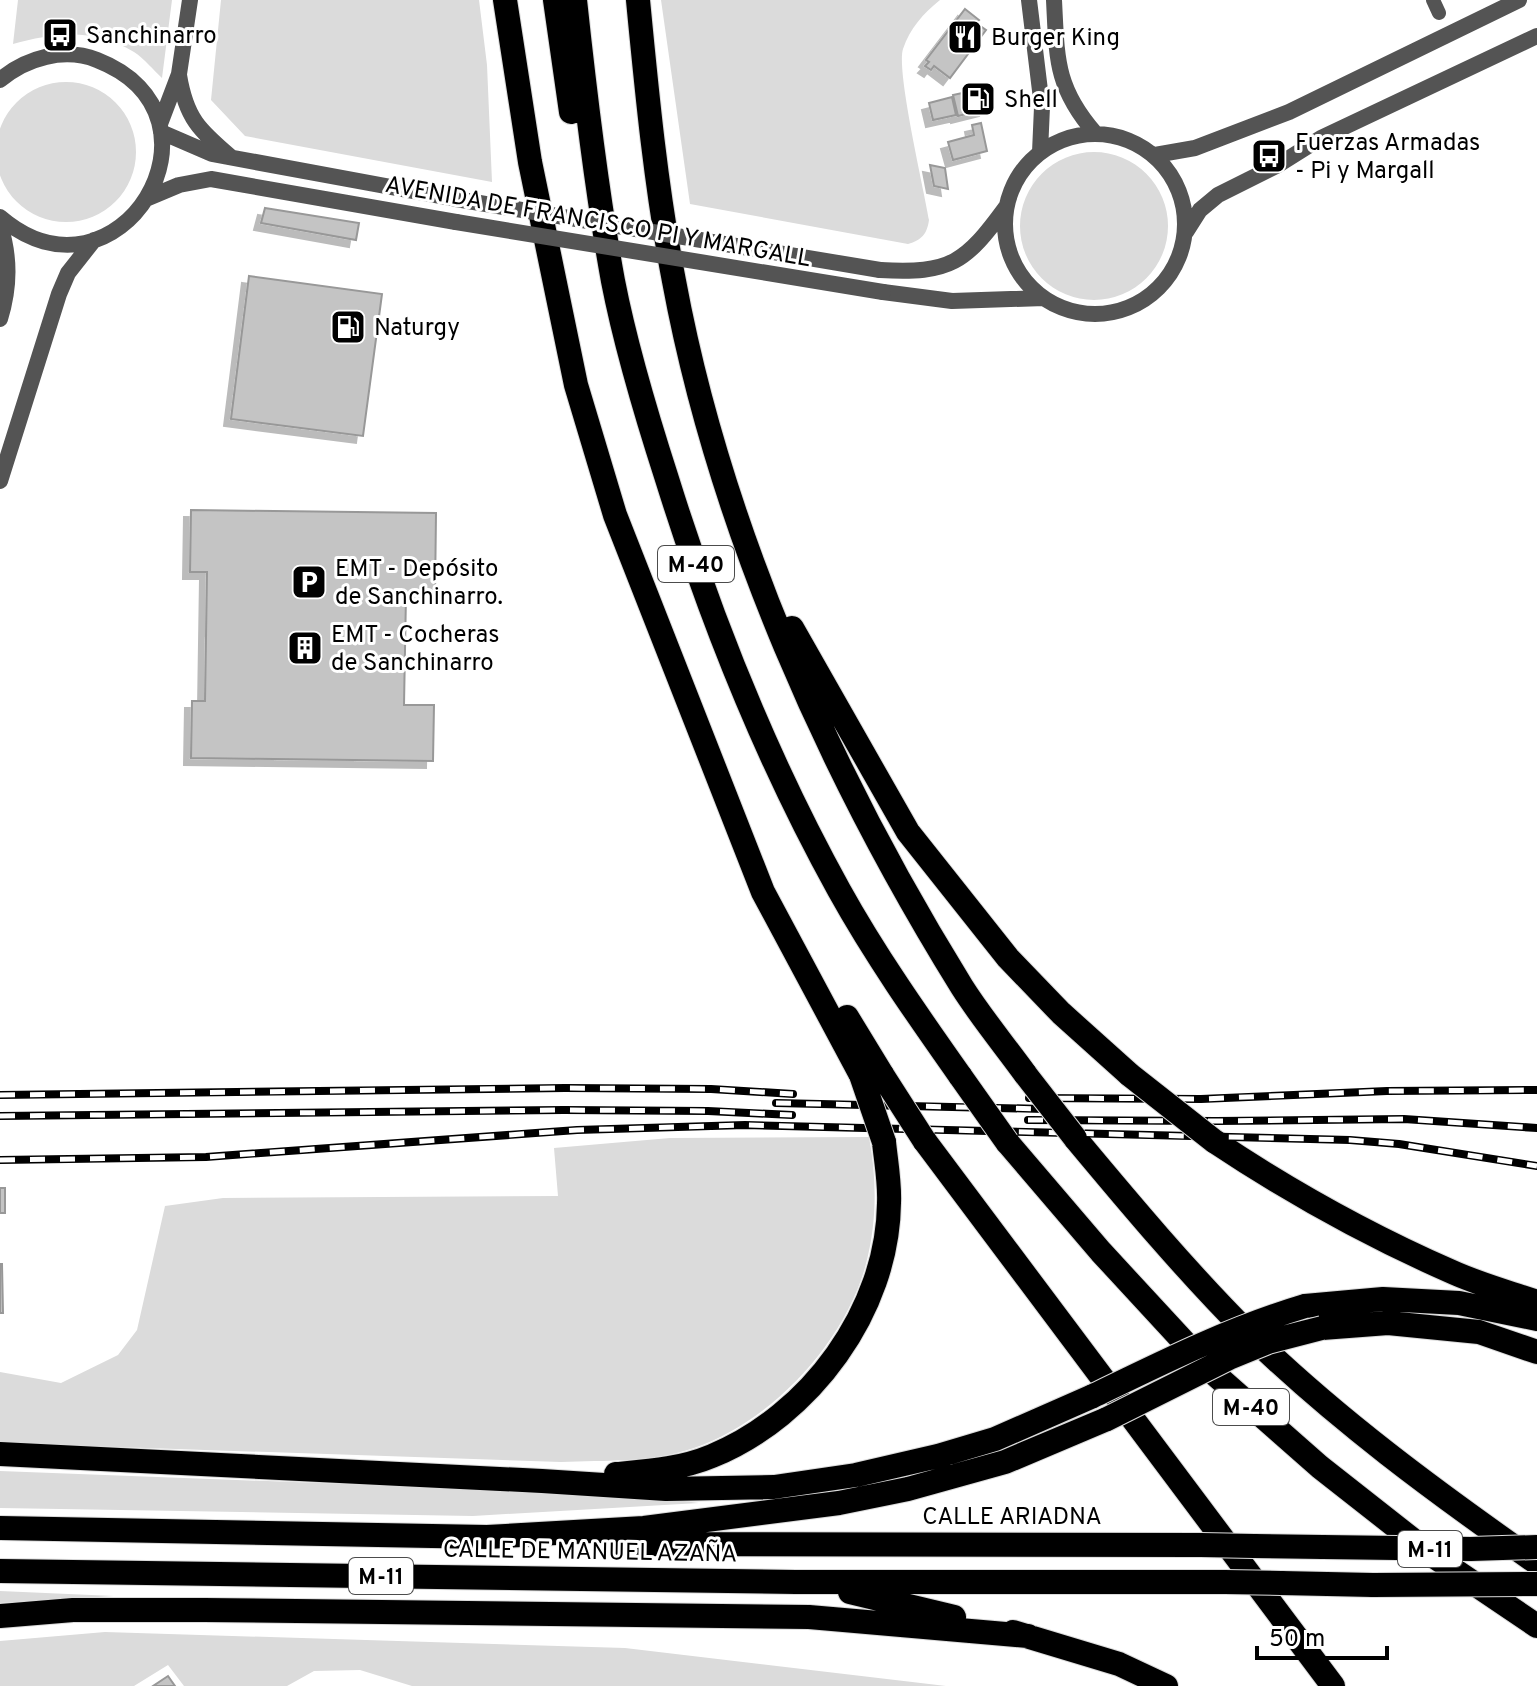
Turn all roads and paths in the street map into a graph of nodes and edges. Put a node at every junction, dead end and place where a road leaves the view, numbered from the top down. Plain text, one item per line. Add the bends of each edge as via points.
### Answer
1 (190, 0) edge
2 (505, 0) edge
3 (555, 0) edge
4 (575, 0) edge
5 (638, 0) edge
6 (1029, 0) edge
7 (1054, 0) edge
8 (1519, 0) edge
9 (1537, 36) edge
10 (179, 74) junction
11 (0, 80) edge
12 (161, 128) junction
13 (1095, 133) junction
14 (1040, 152) junction
15 (1155, 155) junction
16 (232, 158) junction
17 (148, 198) junction
18 (1006, 207) junction
19 (0, 217) edge
20 (0, 225) edge
21 (1186, 232) junction
22 (94, 240) junction
23 (1044, 298) junction
24 (0, 319) edge
25 (0, 481) edge
26 (753, 559) junction
27 (766, 742) junction
28 (872, 1076) junction
29 (1537, 1302) edge
30 (1537, 1319) edge
31 (1537, 1352) edge
32 (0, 1454) edge
33 (542, 1481) junction
34 (0, 1528) edge
35 (487, 1537) junction
36 (1537, 1547) edge
37 (1537, 1563) edge
38 (0, 1571) edge
39 (796, 1582) junction
40 (1537, 1584) edge
41 (0, 1616) edge
42 (1537, 1626) edge
43 (1028, 1636) junction
44 (1166, 1686) edge
45 (1333, 1686) edge

1 - 10 street
2 - 28 highway via 530,162 576,385 615,515 713,764
3 - 27 highway via 598,282 630,412 668,535 712,644
4 - 27 highway, M-40 via 594,168 613,283 638,387 680,521
5 - 26 highway, M-40 via 673,281 726,487
6 - 14 street via 1042,107
7 - 13 street via 1065,90
8 - 15 street via 1289,112 1195,148
9 - 21 street via 1321,138 1218,195
10 - 12 street
10 - 16 street via 195,124
11 - 12 street via 45,57 90,57 132,81
12 - 16 street, AVENIDA DE FRANCISCO PI Y MARGALL via 192,147
12 - 17 street via 161,161
13 - 14 street via 1066,138
13 - 15 street via 1116,135
14 - 18 street via 1024,167
15 - 21 street via 1173,177
16 - 18 street, AVENIDA DE FRANCISCO PI Y MARGALL, bridge via 910,272 947,266 977,247
17 - 22 street via 125,224
17 - 23 street, AVENIDA DE FRANCISCO PI Y MARGALL, bridge via 211,179 883,292 952,301
18 - 23 street via 1005,233 1012,258 1025,281
19 - 22 street via 13,228 52,243
20 - 24 street via 8,262
21 - 23 street via 1170,276 1136,307 1089,315 1069,312
22 - 25 street via 59,294
26 - 29 highway, bridge via 908,832 1008,958 1061,1013 1130,1075 1255,1168 1453,1272
26 - 37 highway, M-40, bridge via 793,665 895,874 964,990 1075,1138 1249,1333 1350,1423
27 - 42 highway, M-40, bridge via 839,890 915,1012 1007,1142 1101,1252 1210,1370 1320,1467 1432,1555
28 - 33 highway, bridge via 884,1142 886,1239 860,1315 813,1385 782,1415 712,1456 669,1470
28 - 45 highway, bridge
30 - 33 highway, bridge via 1444,1302 1383,1299 1305,1306 1215,1337 995,1439 856,1475 788,1485 666,1489
31 - 35 highway, bridge via 1479,1332 1388,1323 1322,1328 1229,1358 1005,1462 908,1489 644,1528
32 - 33 highway
34 - 35 highway, CALLE DE MANUEL AZAÑA / M-11
35 - 36 highway, CALLE ARIADNA / M-11, bridge via 540,1545
38 - 39 highway, CALLE DE MANUEL AZAÑA / M-11
39 - 40 highway, M-11, bridge
39 - 43 highway
41 - 43 highway via 204,1610 809,1617
43 - 44 highway via 1119,1664

